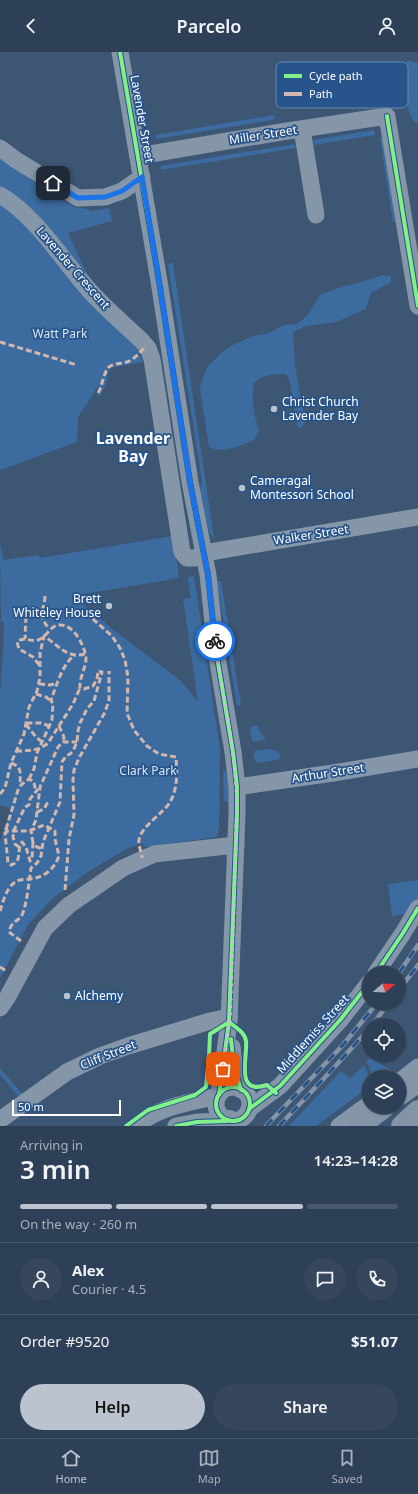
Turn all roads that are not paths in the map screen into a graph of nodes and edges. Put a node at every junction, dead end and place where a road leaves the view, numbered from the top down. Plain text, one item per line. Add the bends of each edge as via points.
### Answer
1 (120, 52) edge
2 (302, 129) junction
3 (0, 148) edge
4 (138, 156) junction
5 (142, 177) junction
6 (0, 195) edge
7 (316, 215) dead end
8 (418, 306) edge
9 (418, 517) edge
10 (204, 553) junction
11 (418, 759) edge
12 (237, 786) junction
13 (236, 845) junction
14 (418, 908) edge
15 (381, 966) edge
16 (362, 992) edge
17 (0, 1008) edge
18 (229, 1020) junction
19 (418, 1067) edge
20 (406, 1076) edge
21 (418, 1081) edge
22 (241, 1090) junction
23 (406, 1090) edge
24 (218, 1095) junction
25 (362, 1109) edge
26 (418, 1111) edge
27 (375, 1114) edge
28 (250, 1115) edge
29 (0, 1120) edge
30 (230, 1122) edge
31 (136, 1126) edge
32 (176, 1126) edge
33 (339, 1126) edge
34 (359, 1126) edge
35 (402, 1126) edge

1 - 4 street, Lavender Street
2 - 4 street, Miller Street
2 - 7 street
2 - 8 street, Miller Street via 387,116
3 - 5 street via 78,198 105,197 122,191
4 - 5 street, Lavender Street
5 - 10 street, Lavender Street via 190,482
6 - 10 street, Lavender Crescent via 26,214 91,292 148,348 152,359 182,552 191,559
9 - 10 street, Walker Street
10 - 12 street, Lavender Street
11 - 12 street, Arthur Street
12 - 13 street, Lavender Street
13 - 17 street via 154,854 123,868 69,906 45,928
13 - 18 street, Lavender Street
14 - 15 street
16 - 28 street, Middlemiss Street via 280,1086
18 - 22 street, Lavender Street via 234,1067
18 - 24 street, Lavender Street
18 - 29 street, Cliff Street via 202,1023 100,1056 67,1072
19 - 20 street
21 - 23 highway
22 - 24 street via 229,1088
22 - 28 street via 249,1099
24 - 30 street via 217,1110 220,1116
24 - 31 street via 168,1109
25 - 33 street
26 - 35 highway
27 - 34 highway
28 - 30 street
30 - 32 street via 197,1122

